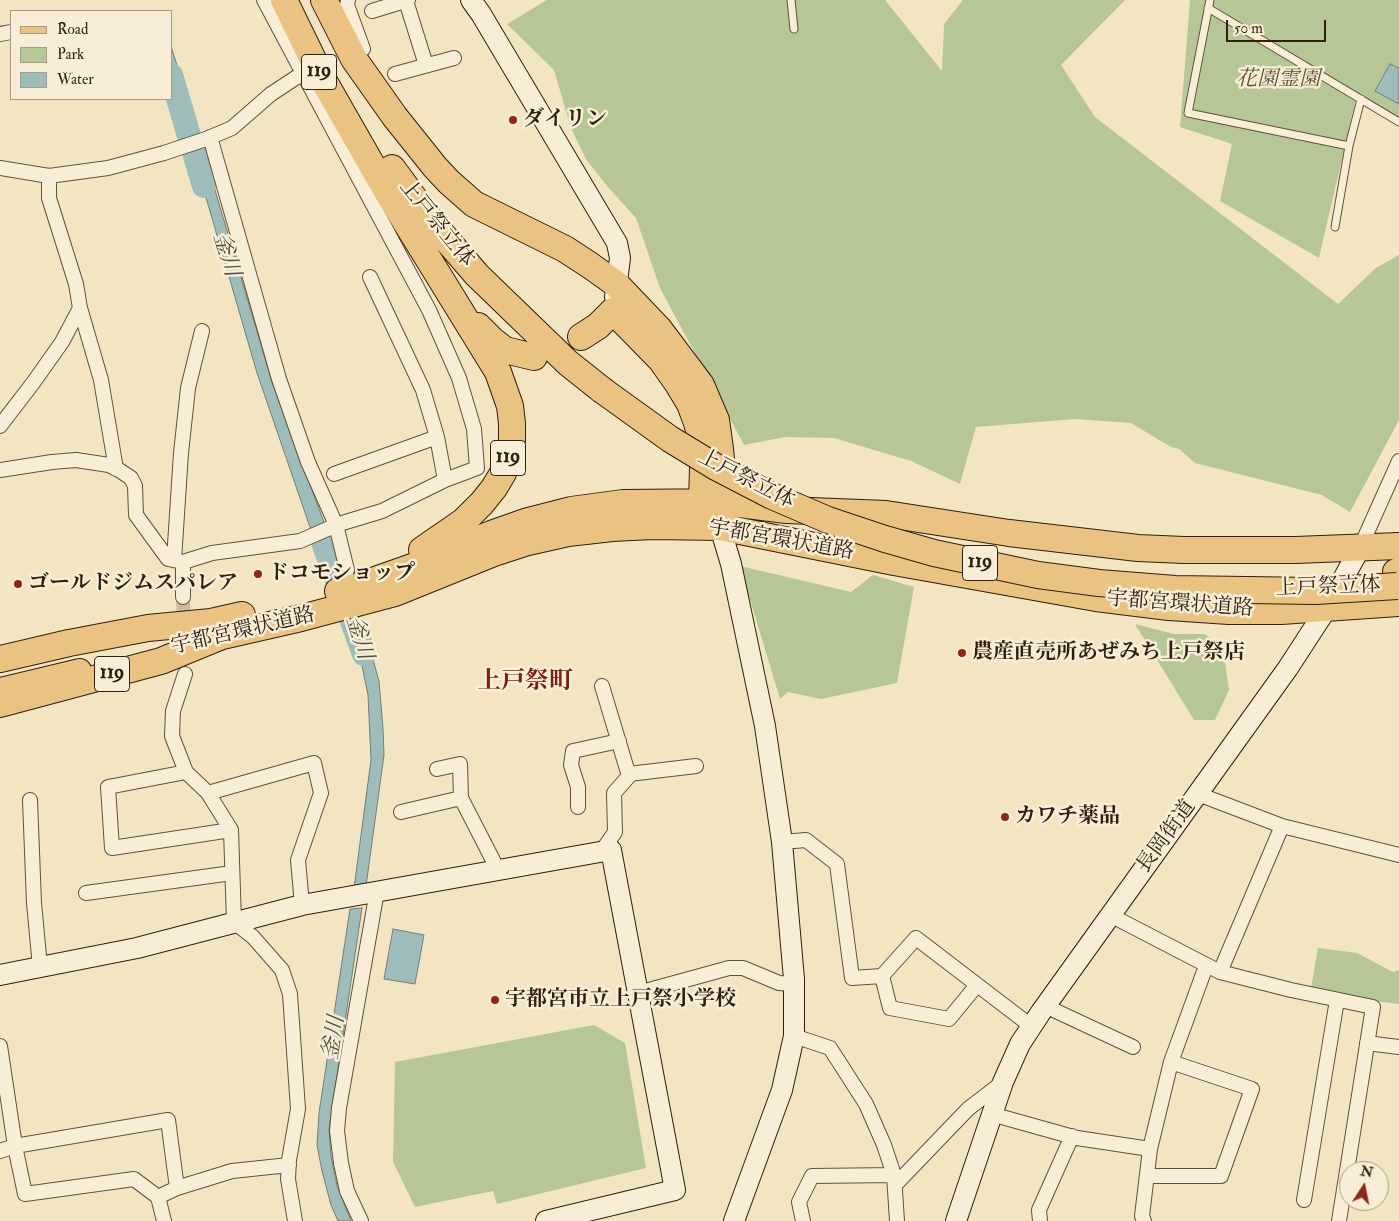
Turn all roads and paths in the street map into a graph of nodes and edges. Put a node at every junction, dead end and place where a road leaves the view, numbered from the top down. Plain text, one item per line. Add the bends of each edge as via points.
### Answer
1 (264, 0) edge
2 (284, 0) edge
3 (295, 0) edge
4 (314, 0) edge
5 (324, 0) edge
6 (348, 0) edge
7 (407, 0) edge
8 (471, 0) edge
9 (790, 0) edge
10 (1210, 0) edge
11 (1208, 8) junction
12 (372, 11) dead end
13 (794, 29) dead end
14 (363, 49) dead end
15 (454, 58) dead end
16 (426, 65) junction
17 (303, 73) junction
18 (395, 74) dead end
19 (1362, 99) junction
20 (1399, 122) edge
21 (376, 129) junction
22 (208, 138) junction
23 (1349, 146) junction
24 (0, 168) edge
25 (49, 176) junction
26 (1335, 227) dead end
27 (437, 274) junction
28 (370, 277) dead end
29 (616, 284) junction
30 (80, 308) junction
31 (613, 311) junction
32 (202, 331) dead end
33 (581, 337) dead end
34 (534, 357) dead end
35 (1, 420) edge
36 (438, 437) junction
37 (1399, 461) edge
38 (116, 469) junction
39 (0, 470) edge
40 (334, 474) dead end
41 (446, 480) junction
42 (713, 501) junction
43 (336, 525) junction
44 (720, 527) junction
45 (1399, 546) edge
46 (1360, 548) junction
47 (178, 561) junction
48 (1398, 584) edge
49 (357, 586) junction
50 (183, 598) tunnel mouth
51 (1328, 608) junction
52 (217, 629) junction
53 (0, 659) edge
54 (0, 673) edge
55 (186, 674) dead end
56 (602, 686) dead end
57 (0, 689) edge
58 (0, 704) edge
59 (619, 741) junction
60 (696, 766) dead end
61 (437, 769) dead end
62 (186, 772) junction
63 (629, 774) junction
64 (208, 793) junction
65 (1198, 794) junction
66 (461, 798) junction
67 (30, 800) dead end
68 (578, 807) dead end
69 (401, 812) dead end
70 (1282, 826) junction
71 (231, 830) junction
72 (782, 842) junction
73 (602, 851) junction
74 (1399, 855) edge
75 (498, 870) junction
76 (232, 873) junction
77 (377, 891) junction
78 (86, 893) dead end
79 (302, 905) junction
80 (1110, 915) junction
81 (234, 922) junction
82 (1206, 966) junction
83 (40, 967) junction
84 (1220, 972) junction
85 (0, 975) edge
86 (882, 976) junction
87 (794, 984) junction
88 (977, 985) junction
89 (638, 993) junction
90 (1337, 1000) junction
91 (1045, 1006) junction
92 (1031, 1026) junction
93 (794, 1036) junction
94 (1367, 1043) junction
95 (0, 1046) edge
96 (1133, 1047) dead end
97 (1399, 1047) edge
98 (1171, 1062) junction
99 (1002, 1082) junction
100 (991, 1114) junction
101 (1072, 1136) junction
102 (15, 1146) junction
103 (1150, 1149) junction
104 (0, 1150) edge
105 (289, 1165) junction
106 (1147, 1176) junction
107 (895, 1180) junction
108 (177, 1188) junction
109 (158, 1197) junction
110 (1304, 1200) dead end
111 (164, 1221) edge
112 (295, 1221) edge
113 (361, 1221) edge
114 (546, 1221) edge
115 (734, 1221) edge
116 (803, 1221) edge
117 (897, 1221) edge
118 (956, 1221) edge
119 (1040, 1221) edge
120 (1144, 1221) edge
121 (1339, 1221) edge

1 - 17 street
2 - 21 highway, 119 via 321,76
3 - 21 highway, 上戸祭立体 / 119 via 331,70
4 - 21 highway, 上戸祭立体 / 119
5 - 21 highway, 119 via 354,59
6 - 14 street
7 - 12 street
7 - 16 street
8 - 29 street via 617,243 620,258
9 - 13 lane
10 - 11 lane
11 - 19 lane
11 - 23 lane via 1188,113
15 - 16 street
16 - 18 street
17 - 22 street via 271,94 232,128
17 - 41 street via 429,310 459,378 474,429 477,468
19 - 20 lane
19 - 23 lane
21 - 27 highway, 119
21 - 29 highway, 119 via 434,167 474,204 565,249
21 - 48 highway, 上戸祭立体 / 119, bridge via 402,184 433,224 477,275 568,363 606,385 670,439 772,496 828,520 885,539 1038,575 1175,589 1316,591
22 - 25 street via 108,168
22 - 43 street via 279,380 308,462
23 - 26 lane
24 - 25 street
25 - 30 street via 49,198 76,284
27 - 34 highway, 119 via 492,340 505,350
27 - 49 highway, 119 via 505,388 512,423 509,457 494,488 464,521 411,558
28 - 36 street via 423,390
29 - 31 street
29 - 42 highway, 119 via 659,329 701,385 716,420 720,449
30 - 35 street via 62,342
30 - 38 street via 100,380
31 - 33 highway
31 - 42 highway via 661,360 690,404 702,442 703,468
32 - 47 street via 188,388 181,453
36 - 40 street
36 - 41 street
37 - 46 street, 長岡街道
38 - 39 street via 76,460
38 - 47 street via 130,478 135,486 136,515 168,559
41 - 43 street via 382,511
42 - 44 highway
42 - 46 highway, 宇都宮環状道路 / 119 via 786,510 886,514 1009,534 1138,548
42 - 49 highway, 宇都宮環状道路 / 119 via 623,503 571,510 491,534 432,560
43 - 47 street via 300,541
43 - 49 street
44 - 49 highway, 宇都宮環状道路 / 119 via 652,526 568,533 528,542 395,593
44 - 51 highway, 宇都宮環状道路 / 119 via 1096,598 1229,611
44 - 72 street via 731,564 765,726
45 - 46 highway, 宇都宮環状道路 / 119
46 - 51 street, 長岡街道
47 - 50 street
48 - 51 highway, 宇都宮環状道路 / 119
49 - 52 highway, 宇都宮環状道路 / 119 via 298,610
51 - 65 street, 長岡街道
52 - 53 highway, 119 via 148,628
52 - 54 main road, 宇都宮環状道路
52 - 57 main road, 宇都宮環状道路
52 - 58 highway, 119 via 161,661
55 - 62 street via 172,711 172,736
56 - 59 street
59 - 63 street
59 - 68 street via 573,751 571,765 578,787
60 - 63 street
61 - 66 street via 460,764
62 - 64 street
62 - 71 street via 108,786 112,848
63 - 73 street via 614,793 614,832
64 - 71 street
64 - 79 street via 314,763 321,793 298,860
65 - 70 street
65 - 80 street, 長岡街道
66 - 69 street
66 - 75 street
67 - 83 street
70 - 74 street
70 - 84 street
71 - 76 street
72 - 86 street via 806,840 837,864 852,978
72 - 87 street
73 - 75 street
73 - 89 street via 611,850
75 - 77 street
76 - 78 street
76 - 81 street
77 - 79 street
77 - 113 street via 337,1131 347,1191
79 - 81 street
80 - 82 street
80 - 91 street, 長岡街道
81 - 83 street via 138,948
81 - 105 street via 253,936 282,970 290,994 298,1109
82 - 84 street
82 - 98 street
83 - 85 street
84 - 90 street
86 - 88 street via 916,938
86 - 88 street via 890,1008 949,1019
87 - 89 street via 779,983 743,968 730,968
87 - 93 street
88 - 92 street
89 - 114 street via 675,1190
90 - 94 street via 1373,1007
90 - 110 street
91 - 92 street, 長岡街道
91 - 96 street
92 - 99 street, 長岡街道
93 - 107 street via 830,1048 866,1104
93 - 115 street via 782,1090
94 - 97 street
94 - 121 street
95 - 102 street
98 - 103 street
98 - 106 street via 1252,1089 1221,1176
99 - 100 street, 長岡街道
99 - 107 street via 968,1109
100 - 101 street
100 - 118 street, 長岡街道
101 - 103 street
101 - 119 street via 1039,1210
102 - 104 street
102 - 108 street via 168,1120
102 - 109 street via 25,1194 134,1179
103 - 106 street
105 - 108 street via 232,1171
105 - 112 street
106 - 120 street
107 - 116 street via 812,1176 799,1202
107 - 117 street
108 - 109 street
109 - 111 street

